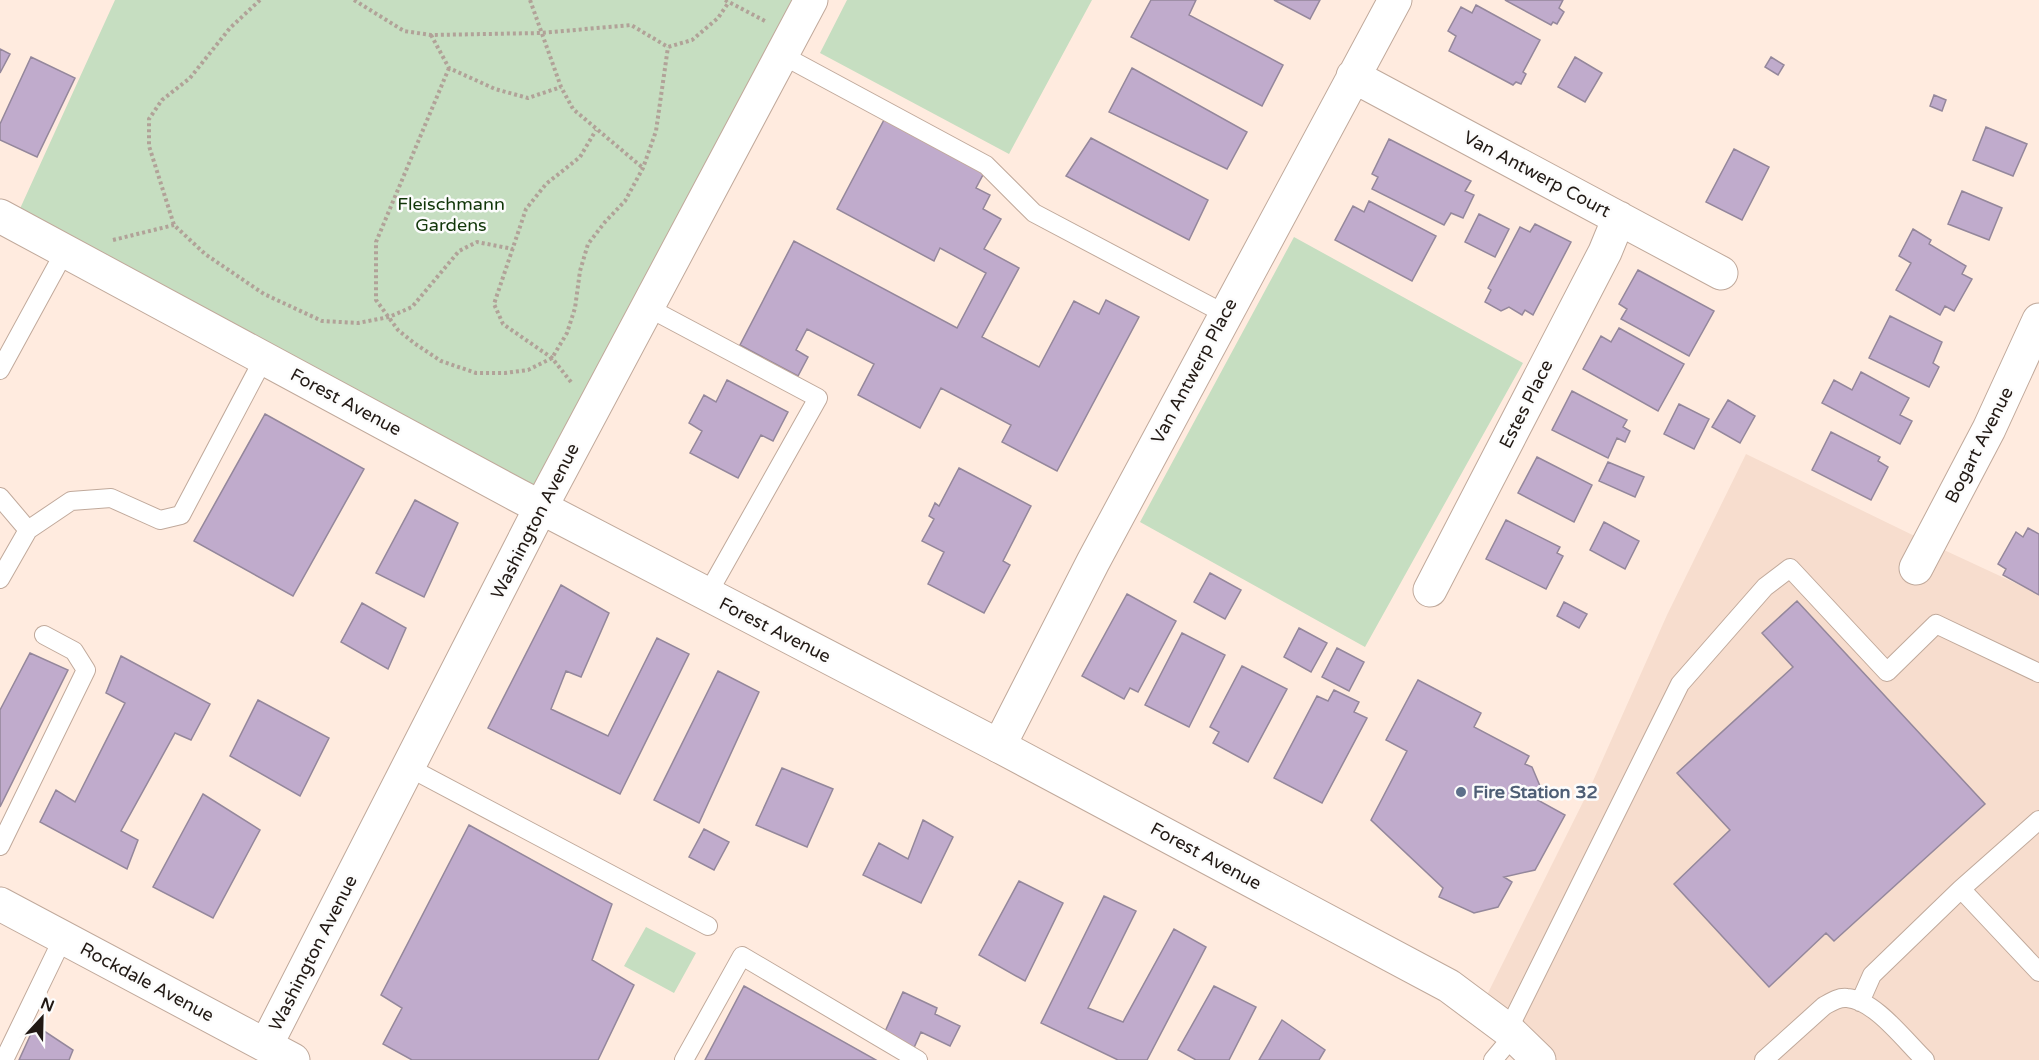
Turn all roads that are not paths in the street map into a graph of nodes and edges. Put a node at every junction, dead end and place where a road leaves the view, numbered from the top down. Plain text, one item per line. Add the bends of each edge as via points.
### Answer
1 (810, 0) edge
2 (1395, 0) edge
3 (787, 45) junction
4 (1353, 76) junction
5 (0, 216) edge
6 (1619, 218) junction
7 (74, 256) junction
8 (1721, 273) dead end
9 (647, 308) junction
10 (1225, 314) junction
11 (2039, 320) edge
12 (264, 358) junction
13 (0, 370) edge
14 (0, 497) edge
15 (541, 507) junction
16 (28, 530) junction
17 (1916, 568) dead end
18 (0, 579) edge
19 (1430, 590) dead end
20 (707, 595) junction
21 (44, 635) dead end
22 (2039, 673) edge
23 (999, 746) junction
24 (408, 767) junction
25 (2039, 820) edge
26 (0, 846) edge
27 (1961, 890) junction
28 (0, 904) edge
29 (708, 926) dead end
30 (63, 938) junction
31 (2039, 972) edge
32 (1860, 1002) junction
33 (1511, 1032) junction
34 (279, 1052) edge
35 (4, 1060) edge
36 (684, 1060) edge
37 (918, 1060) edge
38 (1493, 1060) edge
39 (1539, 1060) edge
40 (1764, 1060) edge
41 (1924, 1060) edge

1 - 3 street, Washington Avenue
2 - 4 street, Van Antwerp Place
3 - 9 street, Washington Avenue
3 - 10 lane via 986,165 1034,213
4 - 6 street, Van Antwerp Court
4 - 10 street, Van Antwerp Place
5 - 7 street, Forest Avenue
6 - 8 street, Van Antwerp Court
6 - 19 street, Estes Place
7 - 12 street, Forest Avenue
7 - 13 lane
9 - 15 street, Washington Avenue
9 - 20 lane via 818,398
10 - 23 street, Van Antwerp Place
11 - 17 street, Bogart Avenue via 1989,429
12 - 15 street, Forest Avenue
12 - 16 lane via 181,515 160,520 111,498 71,501
14 - 16 lane
15 - 20 street, Forest Avenue
15 - 24 street, Washington Avenue
16 - 18 lane
20 - 23 street, Forest Avenue
21 - 26 lane via 74,651 86,670
22 - 33 lane via 1936,624 1887,672 1790,568 1765,587 1680,684
23 - 33 street, Forest Avenue via 1449,986
24 - 29 lane
24 - 34 street, Washington Avenue
25 - 27 lane
27 - 31 lane
27 - 32 lane via 1872,975
28 - 30 street, Rockdale Avenue
30 - 34 street, Rockdale Avenue
30 - 35 lane
32 - 40 lane via 1846,998 1824,1006
32 - 41 lane via 1873,1008
33 - 38 lane
33 - 39 street, Forest Avenue
36 - 37 lane via 742,956

